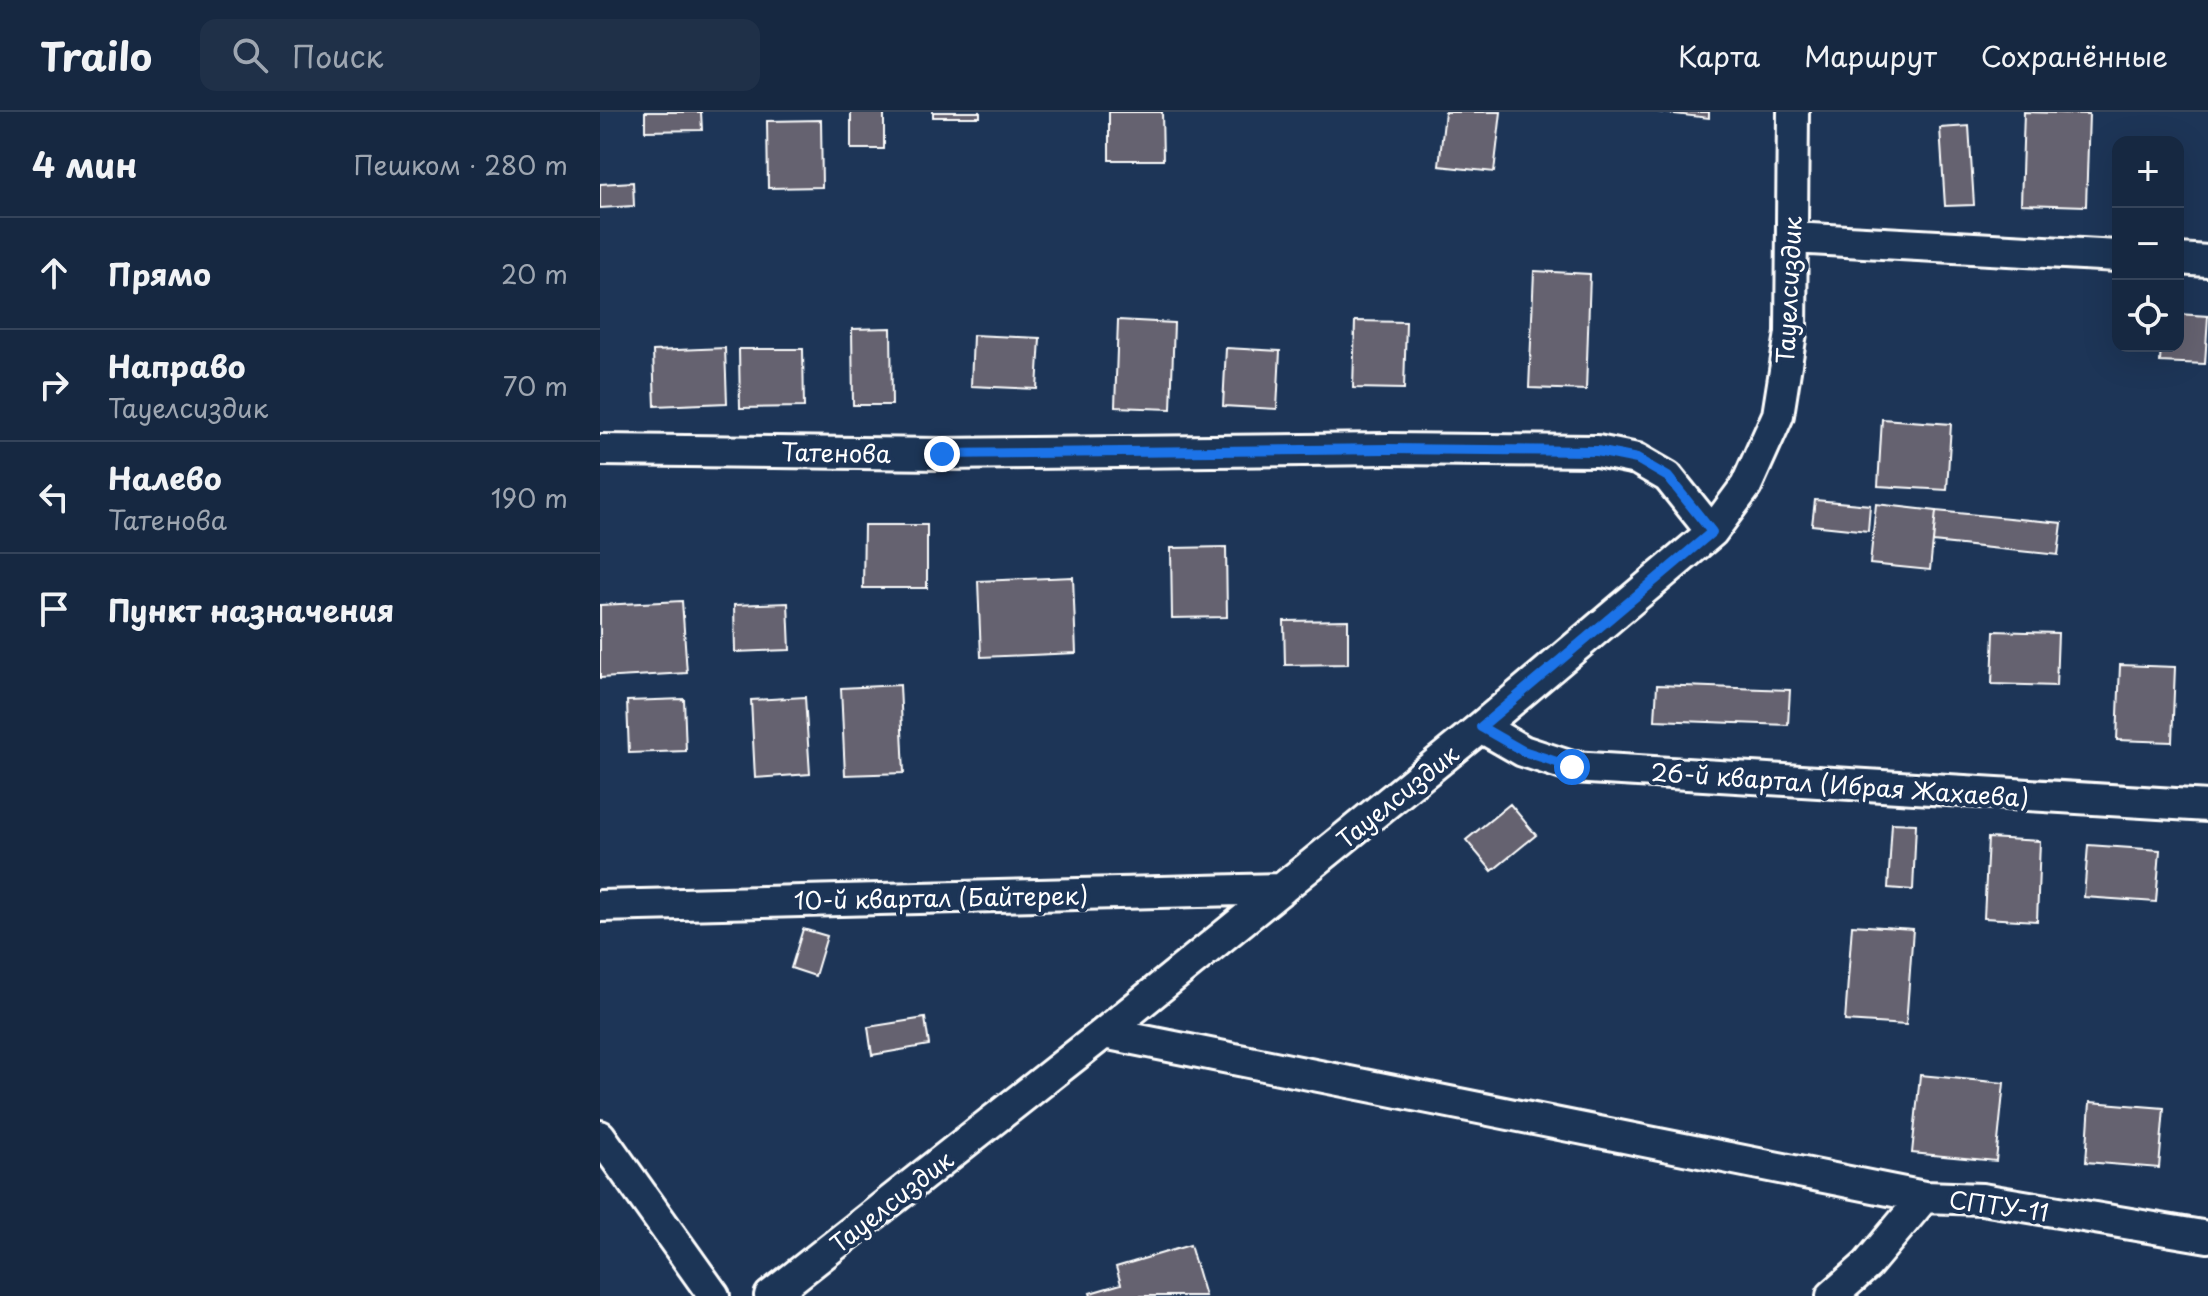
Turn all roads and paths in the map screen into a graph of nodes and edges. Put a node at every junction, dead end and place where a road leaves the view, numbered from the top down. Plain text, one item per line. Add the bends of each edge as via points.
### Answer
1 (1793, 112) edge
2 (1792, 238) junction
3 (2112, 256) edge
4 (2184, 259) edge
5 (2208, 261) edge
6 (600, 450) edge
7 (1712, 532) junction
8 (1481, 727) junction
9 (2208, 806) edge
10 (1282, 889) junction
11 (600, 906) edge
12 (1104, 1033) junction
13 (600, 1136) edge
14 (1924, 1197) junction
15 (2208, 1237) edge
16 (714, 1296) edge
17 (770, 1296) edge
18 (1832, 1296) edge

1 - 2 street, Тауелсиздик
2 - 3 street
2 - 7 street, Тауелсиздик via 1791,333 1778,415 1746,486
4 - 5 street
6 - 7 street, Татенова via 1597,451 1637,459 1668,477
7 - 8 street, Тауелсиздик
8 - 9 street, 26-й квартал (Ибрая Жахаева) via 1523,751 1572,767
8 - 10 street, Тауелсиздик
10 - 11 street, 10-й квартал (Байтерек)
10 - 12 street, Тауелсиздик
12 - 14 street
12 - 17 street, Тауелсиздик
13 - 16 street
14 - 15 street, СПТУ-11 via 1982,1199
14 - 18 street, СПТУ-11 via 1867,1265

